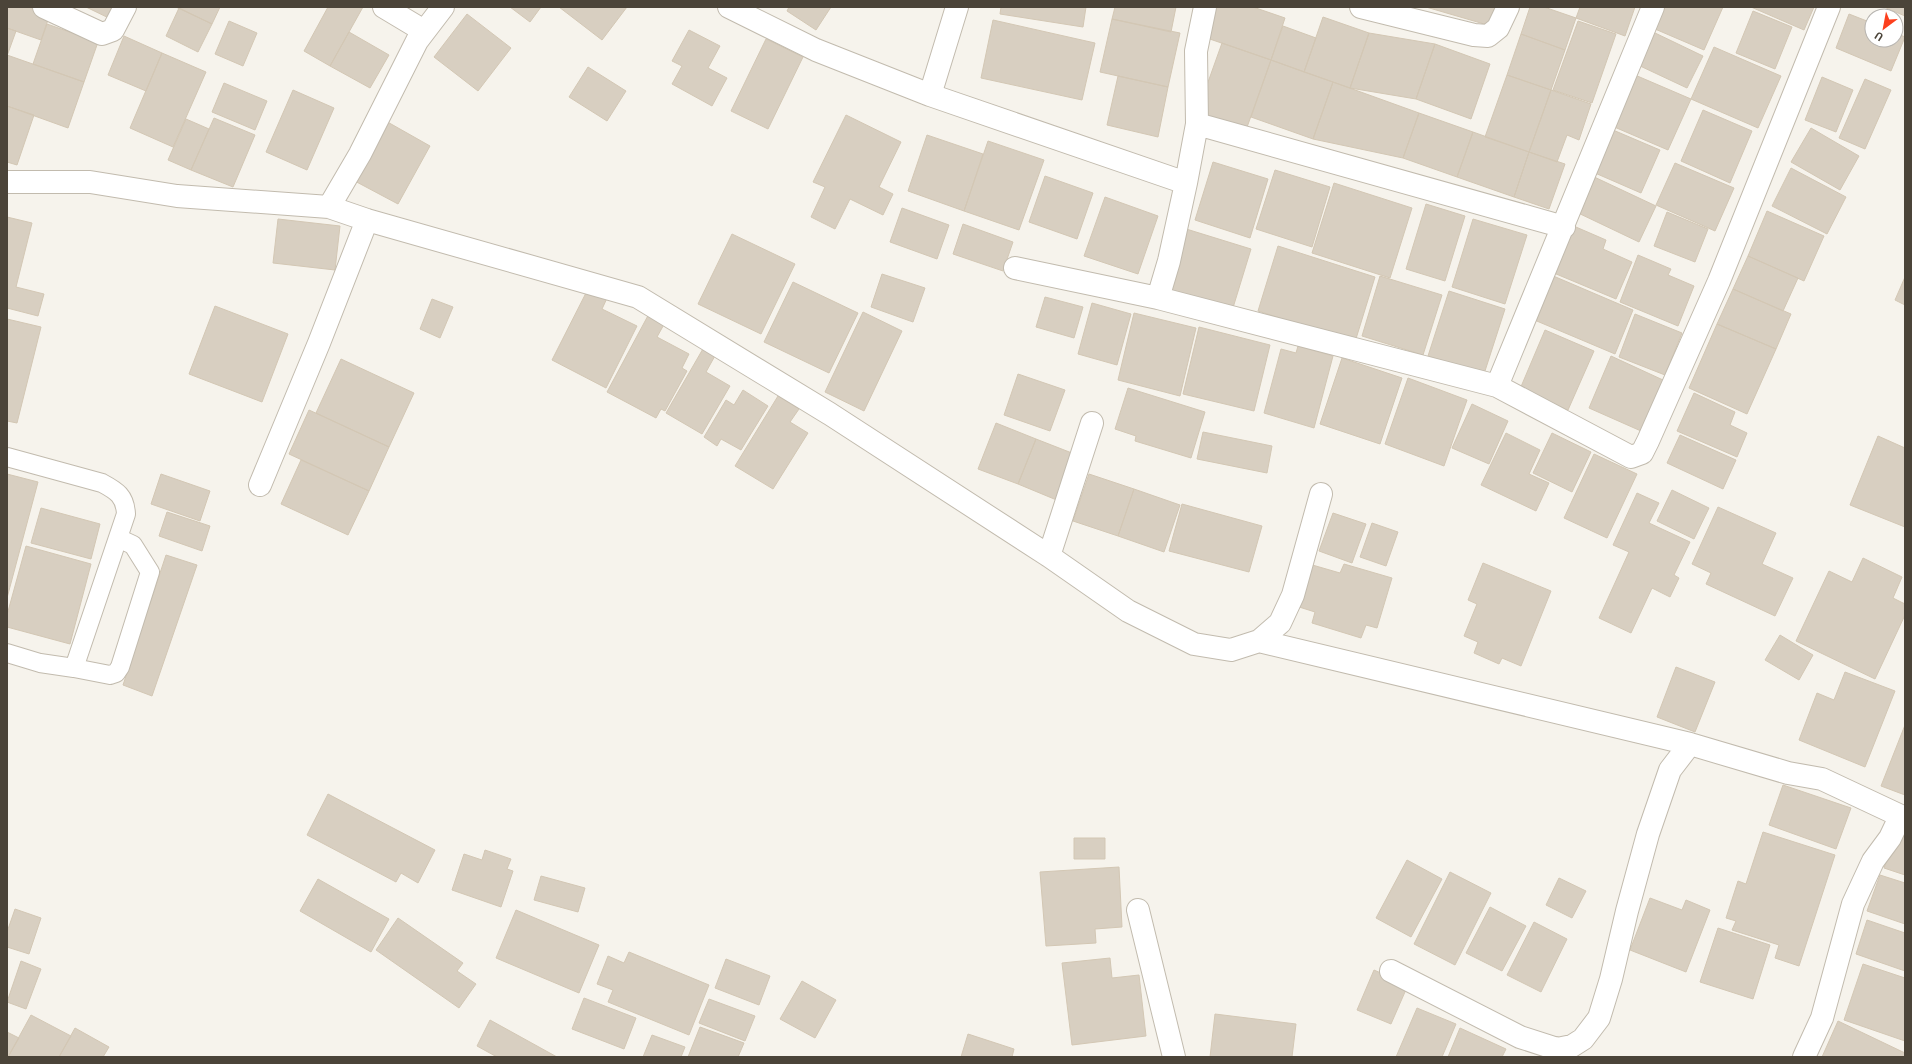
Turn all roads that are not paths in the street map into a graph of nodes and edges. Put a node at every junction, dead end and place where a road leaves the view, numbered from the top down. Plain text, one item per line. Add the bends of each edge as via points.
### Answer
1 (44, 7) edge
2 (125, 7) edge
3 (384, 7) edge
4 (443, 7) edge
5 (728, 7) edge
6 (957, 7) edge
7 (1204, 7) edge
8 (1361, 7) edge
9 (1508, 7) edge
10 (1653, 7) edge
11 (1829, 7) edge
12 (424, 31) junction
13 (930, 95) junction
14 (1197, 124) junction
15 (7, 182) edge
16 (1186, 183) junction
17 (329, 207) junction
18 (367, 220) junction
19 (1564, 226) junction
20 (1015, 268) dead end
21 (1158, 298) junction
22 (1496, 386) junction
23 (1092, 423) dead end
24 (7, 457) edge
25 (260, 485) dead end
26 (1321, 494) dead end
27 (118, 538) junction
28 (1049, 556) junction
29 (1259, 641) junction
30 (7, 653) edge
31 (74, 668) junction
32 (1690, 744) junction
33 (1903, 817) edge
34 (1138, 910) dead end
35 (1391, 971) dead end
36 (1174, 1057) edge
37 (1804, 1057) edge

1 - 2 street via 102,34 113,30
3 - 12 street
4 - 12 street
5 - 13 street via 816,50
6 - 13 street
7 - 14 street via 1196,51
8 - 9 street via 1474,36 1488,36 1498,28
10 - 19 street
11 - 22 street via 1719,281 1642,453 1631,457
12 - 17 street via 360,154
13 - 16 street
14 - 16 street
14 - 19 street
15 - 17 street via 90,182 177,196
16 - 21 street
17 - 18 street
18 - 25 street
18 - 28 street via 638,297 830,414
19 - 22 street
20 - 21 street
21 - 22 street
23 - 28 street
24 - 27 lane via 102,483 116,490 125,502 126,514
26 - 29 street via 1293,595 1280,623
27 - 31 lane
27 - 31 lane via 133,545 150,572 120,667 116,673 110,675
28 - 29 street via 1128,612 1194,644 1230,650
29 - 32 street
30 - 31 lane via 40,663
32 - 33 street via 1788,773 1822,779
32 - 35 street via 1670,770 1648,834 1599,1018 1583,1039 1572,1046 1557,1049 1520,1037
33 - 37 street via 1873,861 1853,904 1822,1018
34 - 36 street

